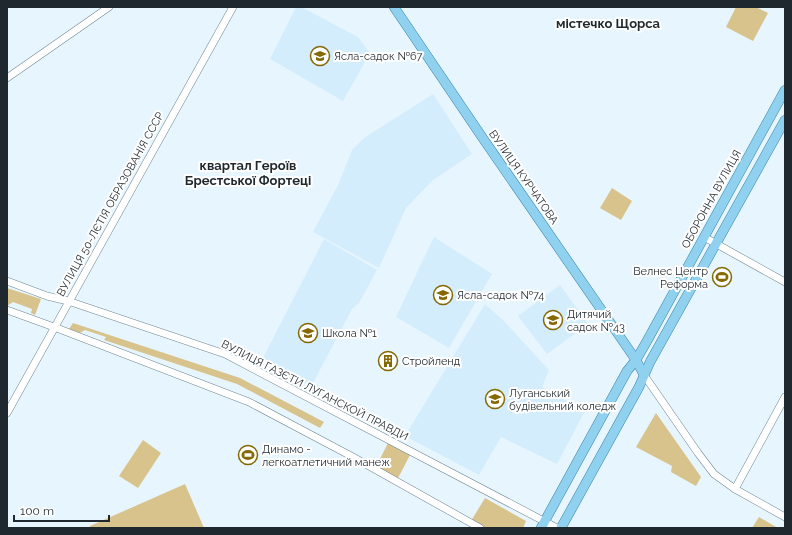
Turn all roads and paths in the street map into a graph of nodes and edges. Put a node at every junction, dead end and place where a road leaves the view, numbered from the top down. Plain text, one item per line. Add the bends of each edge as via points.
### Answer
1 (109, 7) edge
2 (233, 7) edge
3 (394, 7) edge
4 (7, 78) edge
5 (785, 90) edge
6 (785, 120) edge
7 (704, 237) junction
8 (716, 244) junction
9 (7, 281) edge
10 (785, 282) edge
11 (68, 301) junction
12 (7, 310) edge
13 (54, 327) junction
14 (636, 360) junction
15 (644, 375) junction
16 (785, 397) edge
17 (7, 412) edge
18 (735, 489) junction
19 (785, 517) edge
20 (543, 524) edge
21 (480, 528) edge
22 (557, 528) edge
23 (561, 528) edge

1 - 4 street
2 - 11 street, ВУЛИЦЯ 50-ЛЄТІЯ ОБРАЗОВАНІЯ СССР
3 - 14 main road, ВУЛИЦЯ КУРЧАТОВА
5 - 7 main road, ОБОРОННА ВУЛИЦЯ
6 - 8 main road
7 - 8 street
7 - 14 main road, ОБОРОННА ВУЛИЦЯ
8 - 10 street
8 - 15 main road
9 - 11 street, ВУЛИЦЯ ГАЗЄТИ ЛУГАНСКОЙ ПРАВДИ
11 - 13 street, ВУЛИЦЯ 50-ЛЄТІЯ ОБРАЗОВАНІЯ СССР
11 - 20 street, ВУЛИЦЯ ГАЗЄТИ ЛУГАНСКОЙ ПРАВДИ via 225,354
12 - 13 street
13 - 17 street, ВУЛИЦЯ 50-ЛЄТІЯ ОБРАЗОВАНІЯ СССР
13 - 21 street via 249,402
14 - 15 main road, ВУЛИЦЯ КУРЧАТОВА
14 - 20 main road, ОБОРОННА ВУЛИЦЯ via 627,371
15 - 18 street via 714,474
15 - 23 main road
16 - 18 street
18 - 19 street
20 - 22 street, ВУЛИЦЯ ГАЗЄТИ ЛУГАНСКОЙ ПРАВДИ

